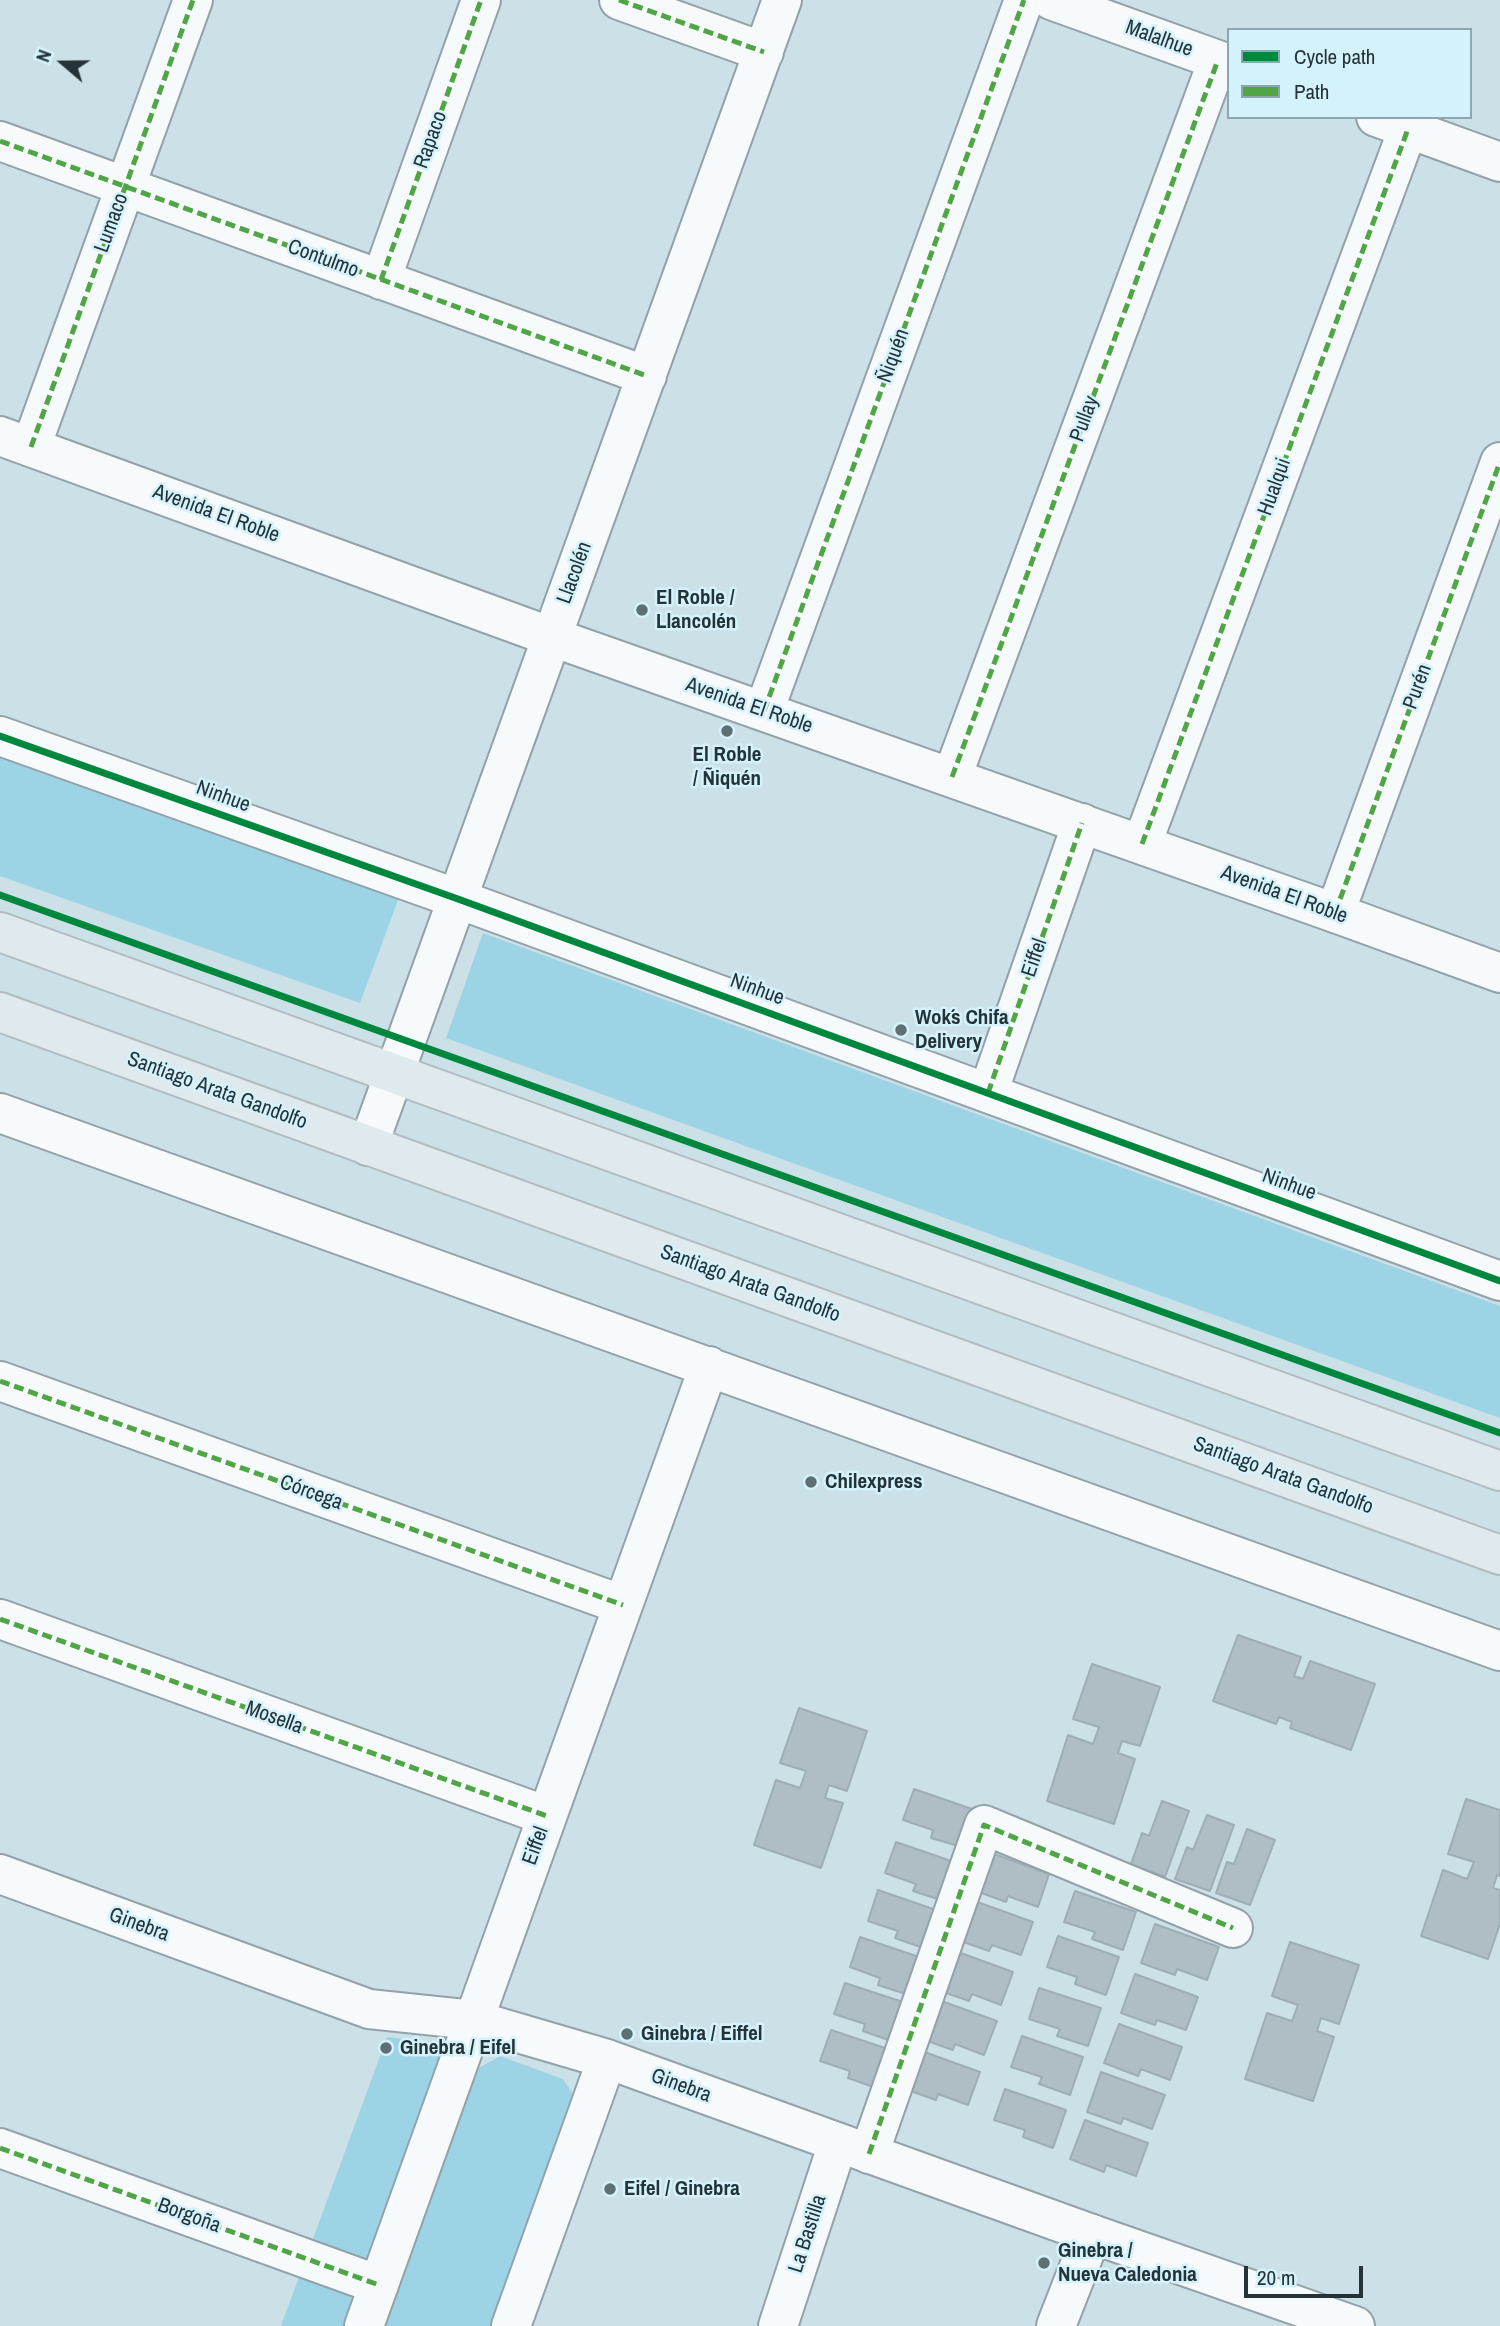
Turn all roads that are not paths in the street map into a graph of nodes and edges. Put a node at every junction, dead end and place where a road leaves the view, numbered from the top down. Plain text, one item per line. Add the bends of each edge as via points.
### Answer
1 (193, 0) edge
2 (481, 0) edge
3 (620, 0) edge
4 (782, 0) edge
5 (1024, 0) edge
6 (1051, 0) edge
7 (764, 52) junction
8 (1223, 62) edge
9 (1392, 123) edge
10 (0, 141) edge
11 (1500, 162) edge
12 (126, 187) junction
13 (381, 280) junction
14 (647, 376) junction
15 (15, 441) edge
16 (1500, 462) edge
17 (552, 638) junction
18 (764, 711) junction
19 (0, 736) edge
20 (952, 777) junction
21 (1082, 823) junction
22 (1142, 845) junction
23 (458, 900) junction
24 (1335, 913) junction
25 (0, 932) edge
26 (1500, 973) edge
27 (0, 1013) edge
28 (395, 1073) junction
29 (988, 1093) junction
30 (0, 1113) edge
31 (368, 1146) junction
32 (1500, 1280) edge
33 (709, 1366) junction
34 (0, 1381) edge
35 (1500, 1471) edge
36 (1500, 1555) edge
37 (623, 1605) junction
38 (0, 1619) edge
39 (1500, 1651) edge
40 (547, 1816) junction
41 (0, 1874) edge
42 (1233, 1928) dead end
43 (474, 2020) junction
44 (607, 2059) junction
45 (0, 2148) edge
46 (854, 2148) junction
47 (1092, 2234) junction
48 (379, 2285) junction
49 (364, 2326) edge
50 (510, 2326) edge
51 (778, 2326) edge
52 (1056, 2326) edge
53 (1355, 2326) edge

1 - 12 street, Lumaco
2 - 13 street, Rapaco
3 - 7 street
4 - 7 street, Llacolén
5 - 18 street, Ñiquén
6 - 8 street, Malalhue
7 - 14 street, Llacolén
8 - 20 street, Pullay
9 - 11 street
9 - 22 street, Hualqui
10 - 12 street, Contulmo
12 - 13 street, Contulmo
12 - 15 street, Lumaco
13 - 14 street, Contulmo
14 - 17 street, Llacolén
15 - 17 street, Avenida El Roble
16 - 24 street, Purén
17 - 18 street, Avenida El Roble
17 - 23 street, Llacolén
18 - 20 street, Avenida El Roble
19 - 23 street, Ninhue
20 - 21 street, Avenida El Roble
21 - 22 street, Avenida El Roble
21 - 29 street, Eiffel
22 - 24 street, Avenida El Roble
23 - 28 street, Llacolén
23 - 29 street, Ninhue
24 - 26 street, Avenida El Roble
25 - 28 main road
27 - 31 main road, Santiago Arata Gandolfo
28 - 31 street, Llacolén
28 - 35 main road
29 - 32 street, Ninhue
30 - 33 street
31 - 36 main road, Santiago Arata Gandolfo
33 - 37 street, Eiffel
33 - 39 street
34 - 37 street, Córcega
37 - 40 street, Eiffel
38 - 40 street, Mosella
40 - 43 street, Eiffel
41 - 43 street, Ginebra via 369,2009
42 - 46 street, La Bastilla via 984,1825
43 - 44 street, Ginebra
43 - 48 street, Eiffel
44 - 46 street, Ginebra
44 - 50 street
45 - 48 street, Borgoña
46 - 47 street, Ginebra
46 - 51 street, La Bastilla
47 - 52 street
47 - 53 street, Ginebra
48 - 49 street, Eiffel

